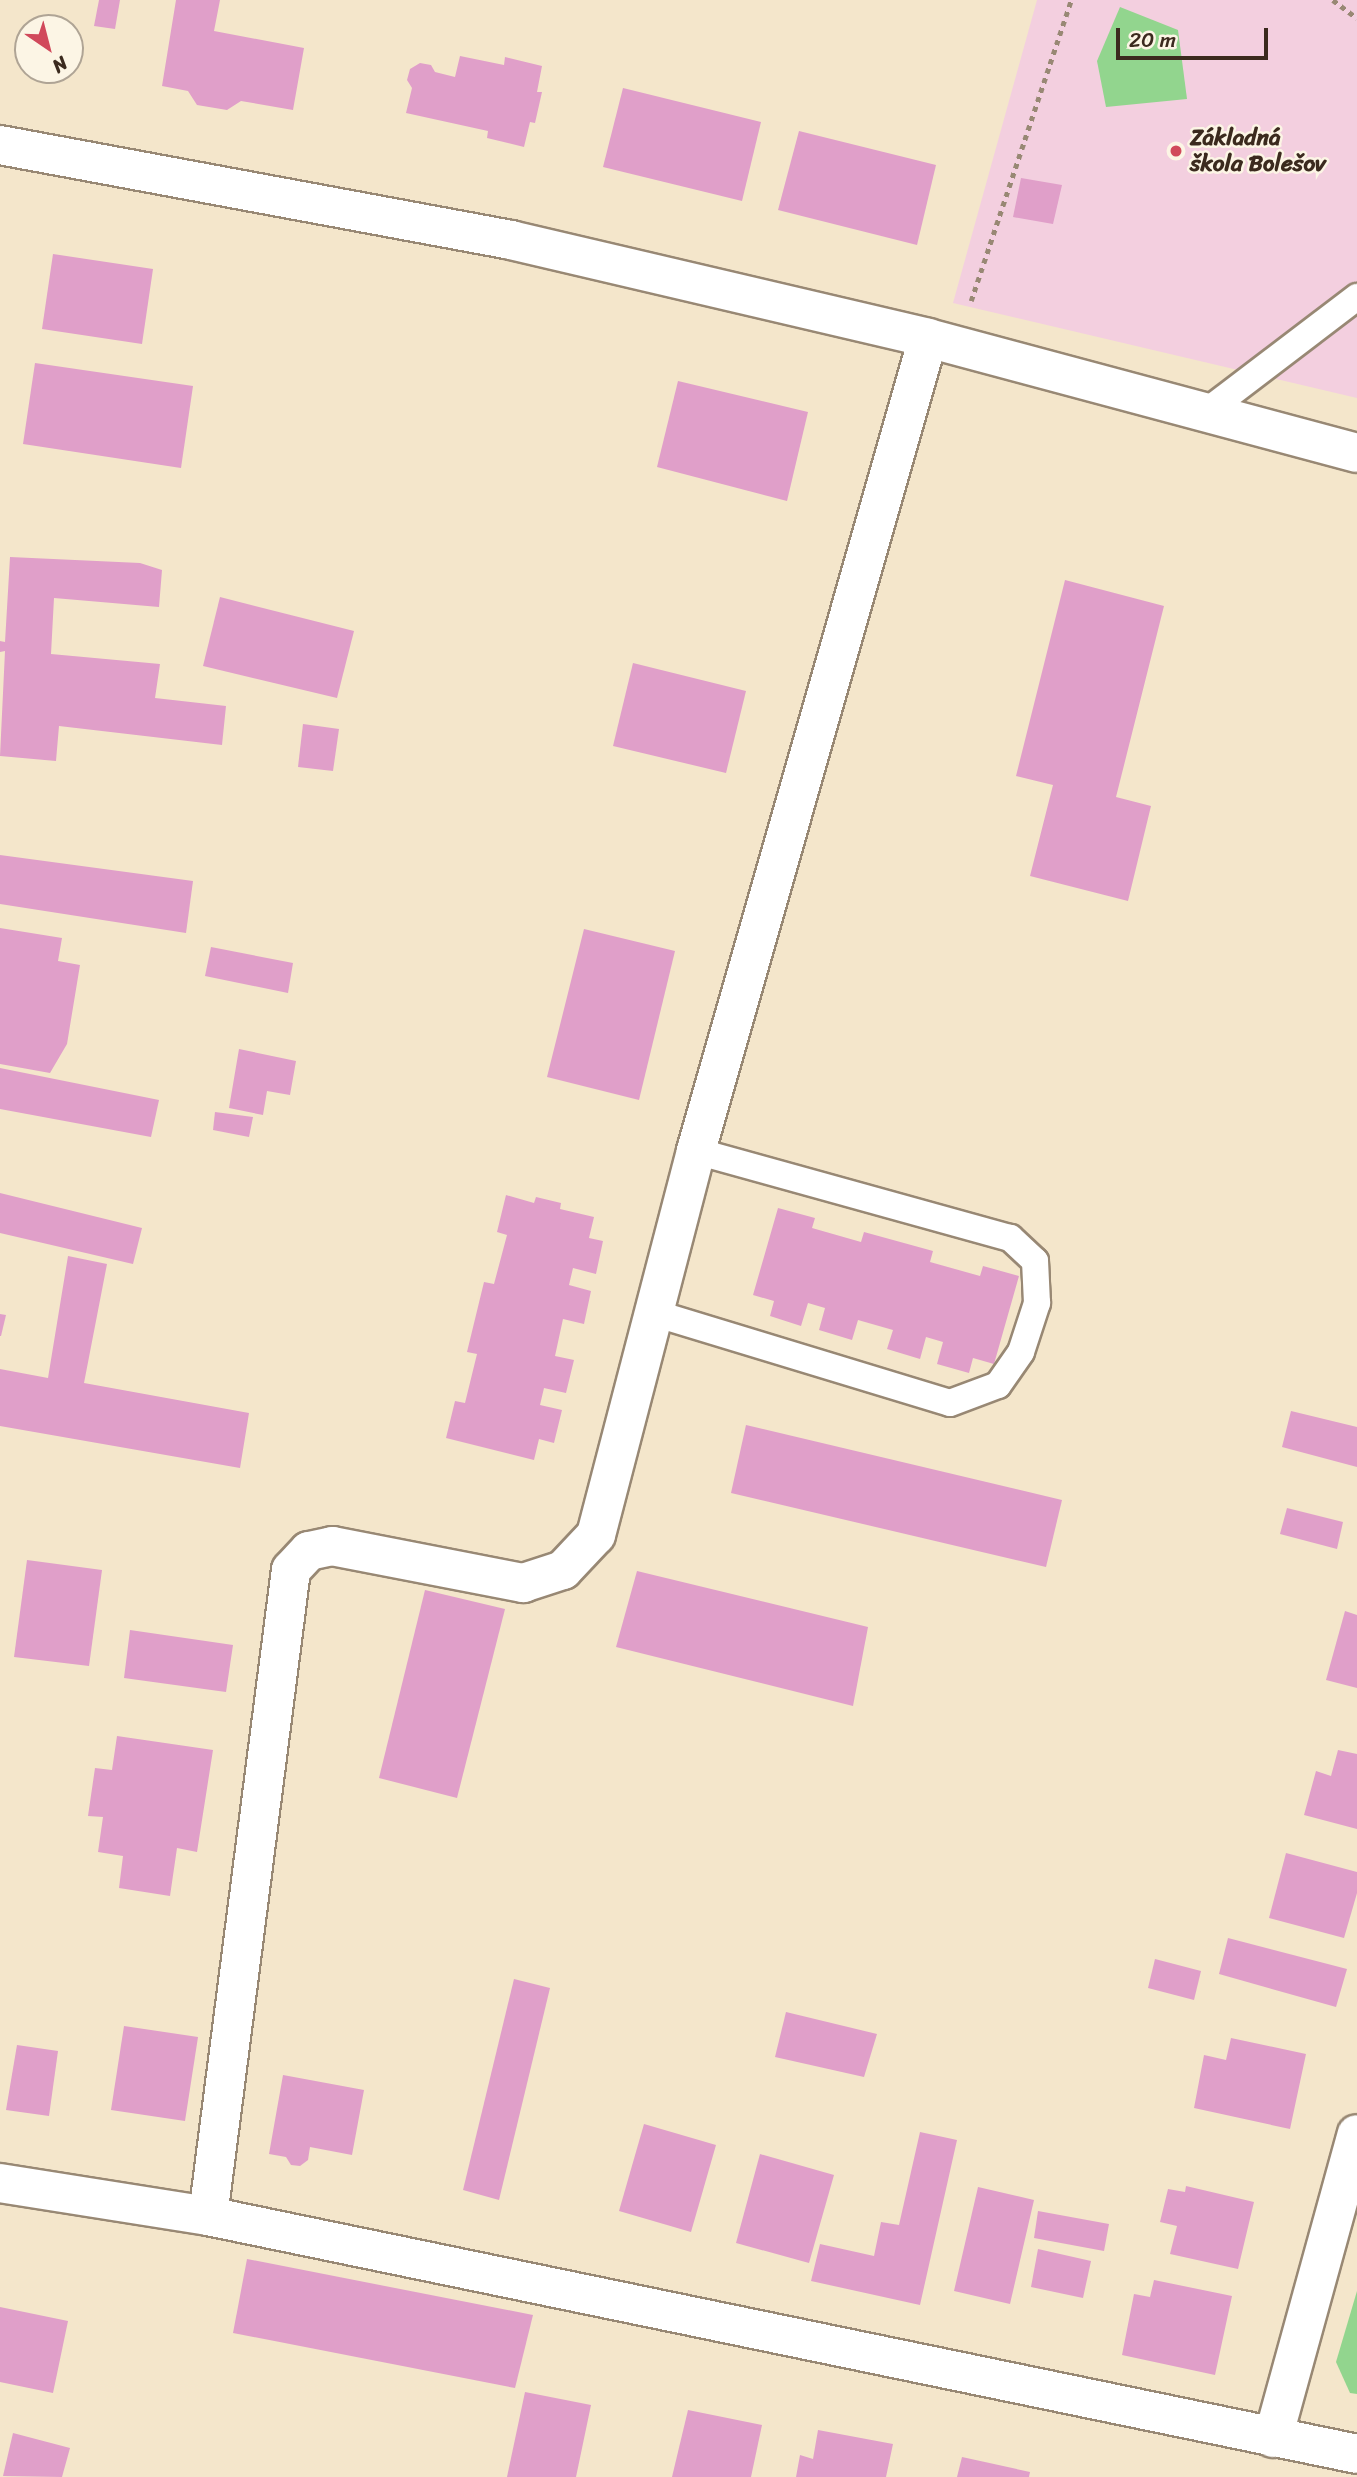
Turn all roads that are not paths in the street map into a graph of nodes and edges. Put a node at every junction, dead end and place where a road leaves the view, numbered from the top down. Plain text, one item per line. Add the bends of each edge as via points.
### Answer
1 (0, 145) edge
2 (1357, 297) edge
3 (928, 338) junction
4 (1206, 412) junction
5 (1357, 453) edge
6 (696, 1151) junction
7 (654, 1313) junction
8 (1357, 2134) edge
9 (0, 2183) edge
10 (208, 2216) junction
11 (1273, 2438) junction
12 (1357, 2454) edge

1 - 3 street via 511,240
2 - 4 lane
3 - 4 street
3 - 6 street
4 - 5 street
6 - 7 street
6 - 7 lane via 1010,1238 1035,1261 1037,1303 1021,1352 998,1385 950,1403
7 - 10 street via 596,1535 563,1570 523,1583 332,1546 309,1551 291,1570
8 - 11 street
9 - 10 street
10 - 11 street
11 - 12 street

